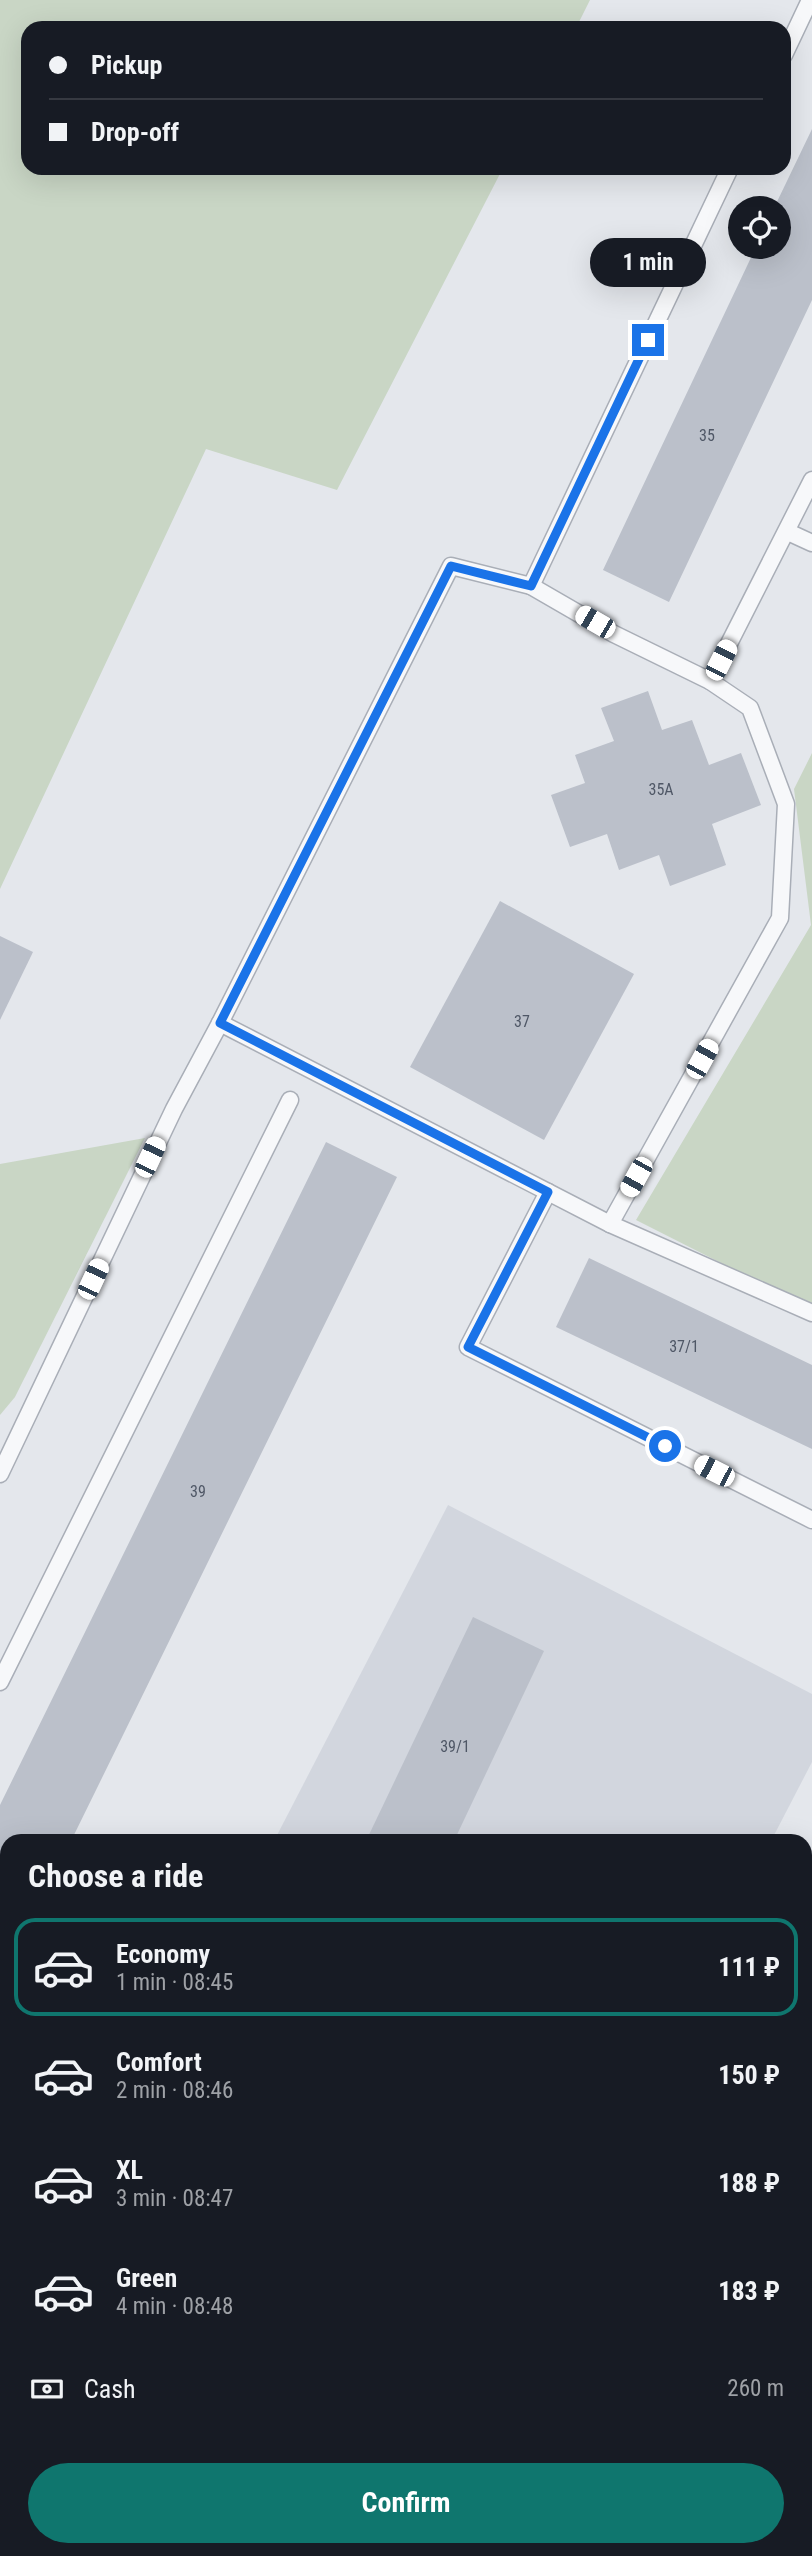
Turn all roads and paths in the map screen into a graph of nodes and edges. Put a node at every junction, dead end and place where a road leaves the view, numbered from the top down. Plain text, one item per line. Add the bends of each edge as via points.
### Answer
1 (810, 0) edge
2 (791, 40) edge
3 (727, 175) edge
4 (812, 480) edge
5 (788, 531) junction
6 (812, 543) edge
7 (531, 586) junction
8 (710, 681) junction
9 (220, 1023) junction
10 (290, 1100) dead end
11 (548, 1192) junction
12 (610, 1224) junction
13 (812, 1313) edge
14 (0, 1474) edge
15 (812, 1520) edge
16 (0, 1682) edge

1 - 2 lane
3 - 7 lane
4 - 5 lane
5 - 6 lane
5 - 8 lane
7 - 8 lane
7 - 9 lane via 451,566
8 - 12 lane via 750,708 786,804 780,918
9 - 11 lane
9 - 14 lane via 174,1109
10 - 16 lane
11 - 12 lane
11 - 15 lane via 468,1347
12 - 13 lane

